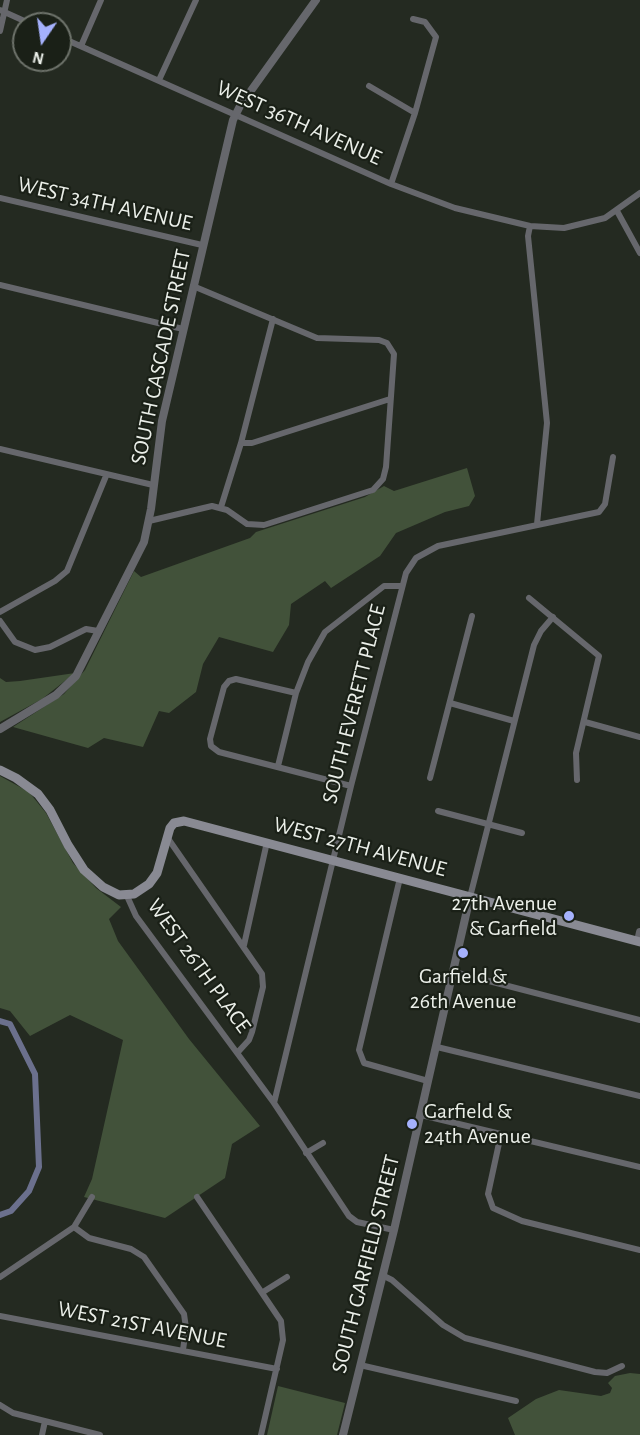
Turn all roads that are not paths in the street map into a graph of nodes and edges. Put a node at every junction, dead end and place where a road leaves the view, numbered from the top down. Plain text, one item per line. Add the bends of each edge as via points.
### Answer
1 (7, 0) edge
2 (101, 0) edge
3 (196, 0) edge
4 (316, 0) edge
5 (2, 11) edge
6 (413, 19) dead end
7 (0, 31) edge
8 (72, 42) edge
9 (81, 46) junction
10 (159, 80) junction
11 (369, 86) dead end
12 (415, 112) junction
13 (235, 114) junction
14 (391, 184) junction
15 (640, 193) edge
16 (0, 198) edge
17 (618, 211) junction
18 (530, 226) junction
19 (202, 245) junction
20 (640, 253) edge
21 (0, 285) edge
22 (193, 286) junction
23 (273, 319) junction
24 (183, 329) junction
25 (390, 399) junction
26 (241, 443) junction
27 (0, 450) edge
28 (613, 457) dead end
29 (106, 476) junction
30 (153, 485) junction
31 (221, 507) junction
32 (149, 521) junction
33 (537, 524) junction
34 (402, 586) junction
35 (529, 598) dead end
36 (0, 612) edge
37 (472, 616) dead end
38 (553, 617) junction
39 (0, 621) edge
40 (98, 631) junction
41 (296, 693) junction
42 (450, 703) junction
43 (514, 721) junction
44 (585, 722) junction
45 (0, 729) edge
46 (640, 737) edge
47 (278, 766) junction
48 (0, 770) edge
49 (430, 778) dead end
50 (577, 780) dead end
51 (351, 786) junction
52 (438, 811) dead end
53 (487, 824) junction
54 (522, 832) dead end
55 (167, 837) junction
56 (267, 842) junction
57 (333, 861) junction
58 (400, 879) junction
59 (127, 896) junction
60 (470, 897) junction
61 (639, 938) edge
62 (244, 945) junction
63 (454, 972) junction
64 (640, 1020) edge
65 (437, 1047) junction
66 (238, 1052) junction
67 (428, 1081) junction
68 (640, 1096) edge
69 (274, 1102) junction
70 (421, 1115) junction
71 (501, 1134) junction
72 (323, 1143) dead end
73 (306, 1153) junction
74 (640, 1167) edge
75 (92, 1197) dead end
76 (197, 1197) dead end
77 (74, 1227) junction
78 (394, 1230) junction
79 (640, 1251) edge
80 (382, 1275) junction
81 (0, 1277) edge
82 (286, 1277) dead end
83 (263, 1292) junction
84 (0, 1316) edge
85 (183, 1350) junction
86 (360, 1365) junction
87 (622, 1366) dead end
88 (277, 1369) junction
89 (516, 1401) dead end
90 (0, 1405) edge
91 (45, 1421) junction
92 (42, 1435) edge
93 (100, 1435) edge
94 (261, 1435) edge
95 (343, 1435) edge

1 - 5 street
2 - 9 street
3 - 10 street
4 - 13 street, SOUTH CASCADE STREET
5 - 7 street
6 - 12 street via 425,22 436,37
8 - 9 street, WEST 36TH AVENUE
9 - 10 street, WEST 36TH AVENUE
10 - 13 street, WEST 36TH AVENUE
11 - 12 street
12 - 14 street
13 - 14 street, WEST 36TH AVENUE
13 - 19 street, SOUTH CASCADE STREET
14 - 18 street, WEST 36TH AVENUE via 444,205
15 - 17 street, WEST 36TH AVENUE
16 - 19 street, WEST 34TH AVENUE
17 - 18 street, WEST 36TH AVENUE via 579,226
17 - 20 street
18 - 33 street via 547,423
19 - 22 street, SOUTH CASCADE STREET
21 - 24 street
22 - 23 street
22 - 24 street, SOUTH CASCADE STREET
23 - 25 street via 317,338 387,343 394,354
23 - 26 street
24 - 30 street, SOUTH CASCADE STREET via 159,435
25 - 26 street via 252,443
25 - 31 street via 385,474 380,484 364,494 264,525 247,524
26 - 31 street
27 - 29 street
28 - 33 street, SOUTH EVERETT PLACE via 603,509 593,515
29 - 30 street
29 - 36 street via 67,571
30 - 32 street, SOUTH CASCADE STREET
31 - 32 street
32 - 40 street, SOUTH CASCADE STREET via 138,554
33 - 34 street, SOUTH EVERETT PLACE via 432,548 411,565
34 - 41 street via 384,586 325,632
34 - 51 street, SOUTH EVERETT PLACE
35 - 38 street
37 - 42 street
38 - 43 street, SOUTH GARFIELD STREET via 534,645
38 - 44 street via 599,656
39 - 40 street via 15,642 35,650 86,629
40 - 45 street, SOUTH CASCADE STREET via 82,668 70,684
41 - 47 street
41 - 47 street via 236,679 229,681 213,729 211,746 219,752
42 - 43 street
42 - 49 street
43 - 53 street, SOUTH GARFIELD STREET
44 - 46 street
44 - 50 street via 576,753
47 - 51 street
48 - 59 main road, WEST 26TH PLACE via 30,787 50,810 84,870 108,891
51 - 57 street, SOUTH EVERETT PLACE
52 - 53 street
53 - 54 street
53 - 60 street, SOUTH GARFIELD STREET
55 - 56 main road, WEST 27TH AVENUE via 174,823 189,822
55 - 59 main road via 154,878 140,891
55 - 62 street
56 - 57 main road, WEST 27TH AVENUE
56 - 62 street
57 - 58 main road, WEST 27TH AVENUE
57 - 69 street, SOUTH EVERETT PLACE
58 - 60 main road, WEST 27TH AVENUE
58 - 67 street via 358,1050 361,1059 370,1065
59 - 66 street, WEST 26TH PLACE via 136,916
60 - 61 main road, WEST 27TH AVENUE
60 - 63 street, SOUTH GARFIELD STREET
62 - 66 street via 262,979 252,1032
63 - 64 street
63 - 65 street, SOUTH GARFIELD STREET
65 - 67 street, SOUTH GARFIELD STREET
65 - 68 street
66 - 69 street, WEST 26TH PLACE
67 - 70 street, SOUTH GARFIELD STREET
69 - 73 street, WEST 26TH PLACE
70 - 71 street
70 - 78 street, SOUTH GARFIELD STREET
71 - 74 street
71 - 79 street via 488,1194 493,1208 522,1221
72 - 73 street
73 - 78 street, WEST 26TH PLACE via 349,1216 357,1222
75 - 77 street
76 - 83 street
77 - 81 street
77 - 85 street via 89,1238 131,1248 144,1257 184,1314
78 - 80 street, SOUTH GARFIELD STREET
80 - 86 street, SOUTH GARFIELD STREET
80 - 87 street via 443,1325 471,1341 595,1372 607,1373
82 - 83 street
83 - 88 street via 283,1331
84 - 85 street, WEST 21ST AVENUE
85 - 88 street, WEST 21ST AVENUE
86 - 89 street
86 - 95 street, SOUTH GARFIELD STREET
88 - 94 street
90 - 91 street via 12,1413
91 - 92 street
91 - 93 street

